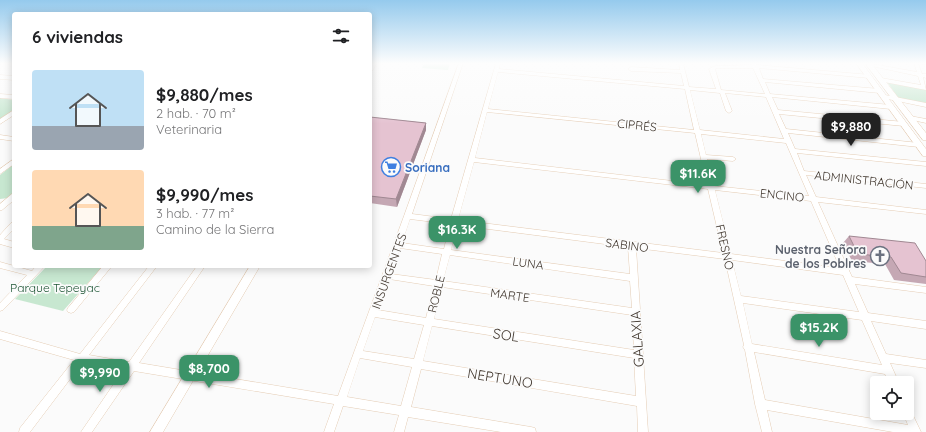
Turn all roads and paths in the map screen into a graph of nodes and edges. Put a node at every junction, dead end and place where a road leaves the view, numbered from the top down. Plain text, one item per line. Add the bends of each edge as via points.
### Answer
1 (454, 83) edge
2 (493, 83) edge
3 (644, 83) edge
4 (685, 83) edge
5 (717, 83) edge
6 (763, 83) edge
7 (789, 83) edge
8 (874, 83) edge
9 (884, 83) edge
10 (898, 83) edge
11 (686, 88) junction
12 (925, 88) edge
13 (720, 91) junction
14 (882, 94) junction
15 (768, 95) junction
16 (0, 96) edge
17 (12, 97) edge
18 (897, 100) junction
19 (926, 105) edge
20 (891, 107) junction
21 (486, 110) junction
22 (729, 111) dead end
23 (776, 112) junction
24 (12, 114) edge
25 (910, 118) junction
26 (926, 121) edge
27 (0, 122) edge
28 (904, 124) junction
29 (697, 131) junction
30 (784, 131) junction
31 (0, 137) edge
32 (12, 138) edge
33 (926, 138) edge
34 (788, 141) junction
35 (920, 145) junction
36 (792, 151) junction
37 (926, 154) edge
38 (704, 157) junction
39 (732, 159) dead end
40 (471, 160) junction
41 (12, 162) edge
42 (926, 164) edge
43 (3, 167) edge
44 (0, 172) edge
45 (803, 173) junction
46 (926, 186) edge
47 (711, 187) junction
48 (12, 197) edge
49 (814, 198) junction
50 (3, 202) edge
51 (0, 208) edge
52 (926, 212) edge
53 (408, 216) junction
54 (454, 222) junction
55 (12, 227) edge
56 (12, 244) edge
57 (398, 245) junction
58 (632, 245) junction
59 (446, 251) junction
60 (727, 257) junction
61 (0, 265) edge
62 (39, 268) edge
63 (106, 268) edge
64 (150, 268) edge
65 (200, 268) edge
66 (254, 268) edge
67 (33, 274) junction
68 (386, 276) junction
69 (848, 276) junction
70 (634, 278) junction
71 (439, 285) junction
72 (926, 290) edge
73 (738, 299) junction
74 (0, 308) edge
75 (71, 310) dead end
76 (635, 312) junction
77 (373, 313) junction
78 (866, 316) junction
79 (429, 323) junction
80 (926, 325) edge
81 (0, 335) edge
82 (747, 347) junction
83 (358, 354) junction
84 (638, 355) junction
85 (81, 358) junction
86 (884, 358) junction
87 (926, 364) edge
88 (418, 365) junction
89 (131, 366) junction
90 (888, 370) junction
91 (189, 375) junction
92 (891, 376) edge
93 (341, 399) junction
94 (642, 402) junction
95 (760, 404) junction
96 (405, 410) junction
97 (911, 420) edge
98 (24, 432) edge
99 (86, 432) edge
100 (156, 432) edge
101 (329, 432) edge
102 (399, 432) edge
103 (531, 432) edge
104 (644, 432) edge
105 (767, 432) edge
106 (916, 432) edge

1 - 53 street, INSURGENTES
2 - 21 street, ROBLE
3 - 11 street
4 - 11 street, FRESNO
5 - 13 street
6 - 15 street
7 - 14 street
8 - 14 main road
9 - 18 main road
10 - 12 street
11 - 13 street
11 - 29 street, FRESNO
13 - 15 street
13 - 22 street
14 - 18 street
14 - 20 main road
15 - 20 street
15 - 23 street
16 - 17 street
18 - 19 street
18 - 25 main road
20 - 28 main road
21 - 29 street, CIPRÉS
21 - 40 street, ROBLE
23 - 28 street
23 - 30 street
24 - 27 street
25 - 26 street
25 - 33 main road
28 - 35 main road
29 - 34 street, CIPRÉS
29 - 38 street, FRESNO
30 - 34 street
30 - 35 street
31 - 32 street
34 - 36 street
35 - 37 main road
36 - 42 street
36 - 45 street
38 - 39 street
38 - 47 street, FRESNO
40 - 47 street, ENCINO
40 - 54 street, ROBLE
41 - 43 street
43 - 44 street
45 - 46 street, ADMINISTRACIÓN
45 - 49 street
47 - 49 street, ENCINO
47 - 60 street, FRESNO
48 - 50 street
49 - 52 street, ENCINO
49 - 69 street
50 - 51 street
53 - 54 street, SABINO
53 - 57 street, INSURGENTES
54 - 58 street, SABINO
54 - 59 street, ROBLE
55 - 56 street via 3,235 1,241
57 - 59 street, LUNA
57 - 68 street, INSURGENTES
58 - 60 street, SABINO
58 - 70 street, GALAXIA
59 - 70 street, LUNA
59 - 71 street, ROBLE
60 - 69 street, SABINO
60 - 73 street, FRESNO
61 - 67 street
62 - 67 street
63 - 75 street
64 - 85 street
65 - 89 street
66 - 91 main road
67 - 74 street
68 - 71 street, MARTE
68 - 77 street, INSURGENTES
69 - 72 street, SABINO
69 - 78 street
70 - 76 street, GALAXIA
71 - 76 street, MARTE
71 - 79 street, ROBLE
73 - 78 street
73 - 82 street, FRESNO
76 - 84 street, GALAXIA
77 - 79 street, SOL
77 - 83 street, INSURGENTES
78 - 80 street
78 - 86 street
79 - 84 street, SOL
79 - 88 street, ROBLE
81 - 85 street
82 - 90 street
82 - 95 street, FRESNO
83 - 88 street, NEPTUNO
83 - 93 street, INSURGENTES
84 - 94 street, GALAXIA
85 - 89 street
85 - 98 street
86 - 87 street
86 - 90 street
88 - 94 street, NEPTUNO
88 - 96 street, ROBLE
89 - 91 street
89 - 99 street
90 - 92 street
91 - 93 street
91 - 100 main road
93 - 96 street
93 - 101 street, INSURGENTES
94 - 104 street, GALAXIA
95 - 105 street, FRESNO
95 - 106 street
96 - 102 street, ROBLE
96 - 103 street
97 - 106 street

